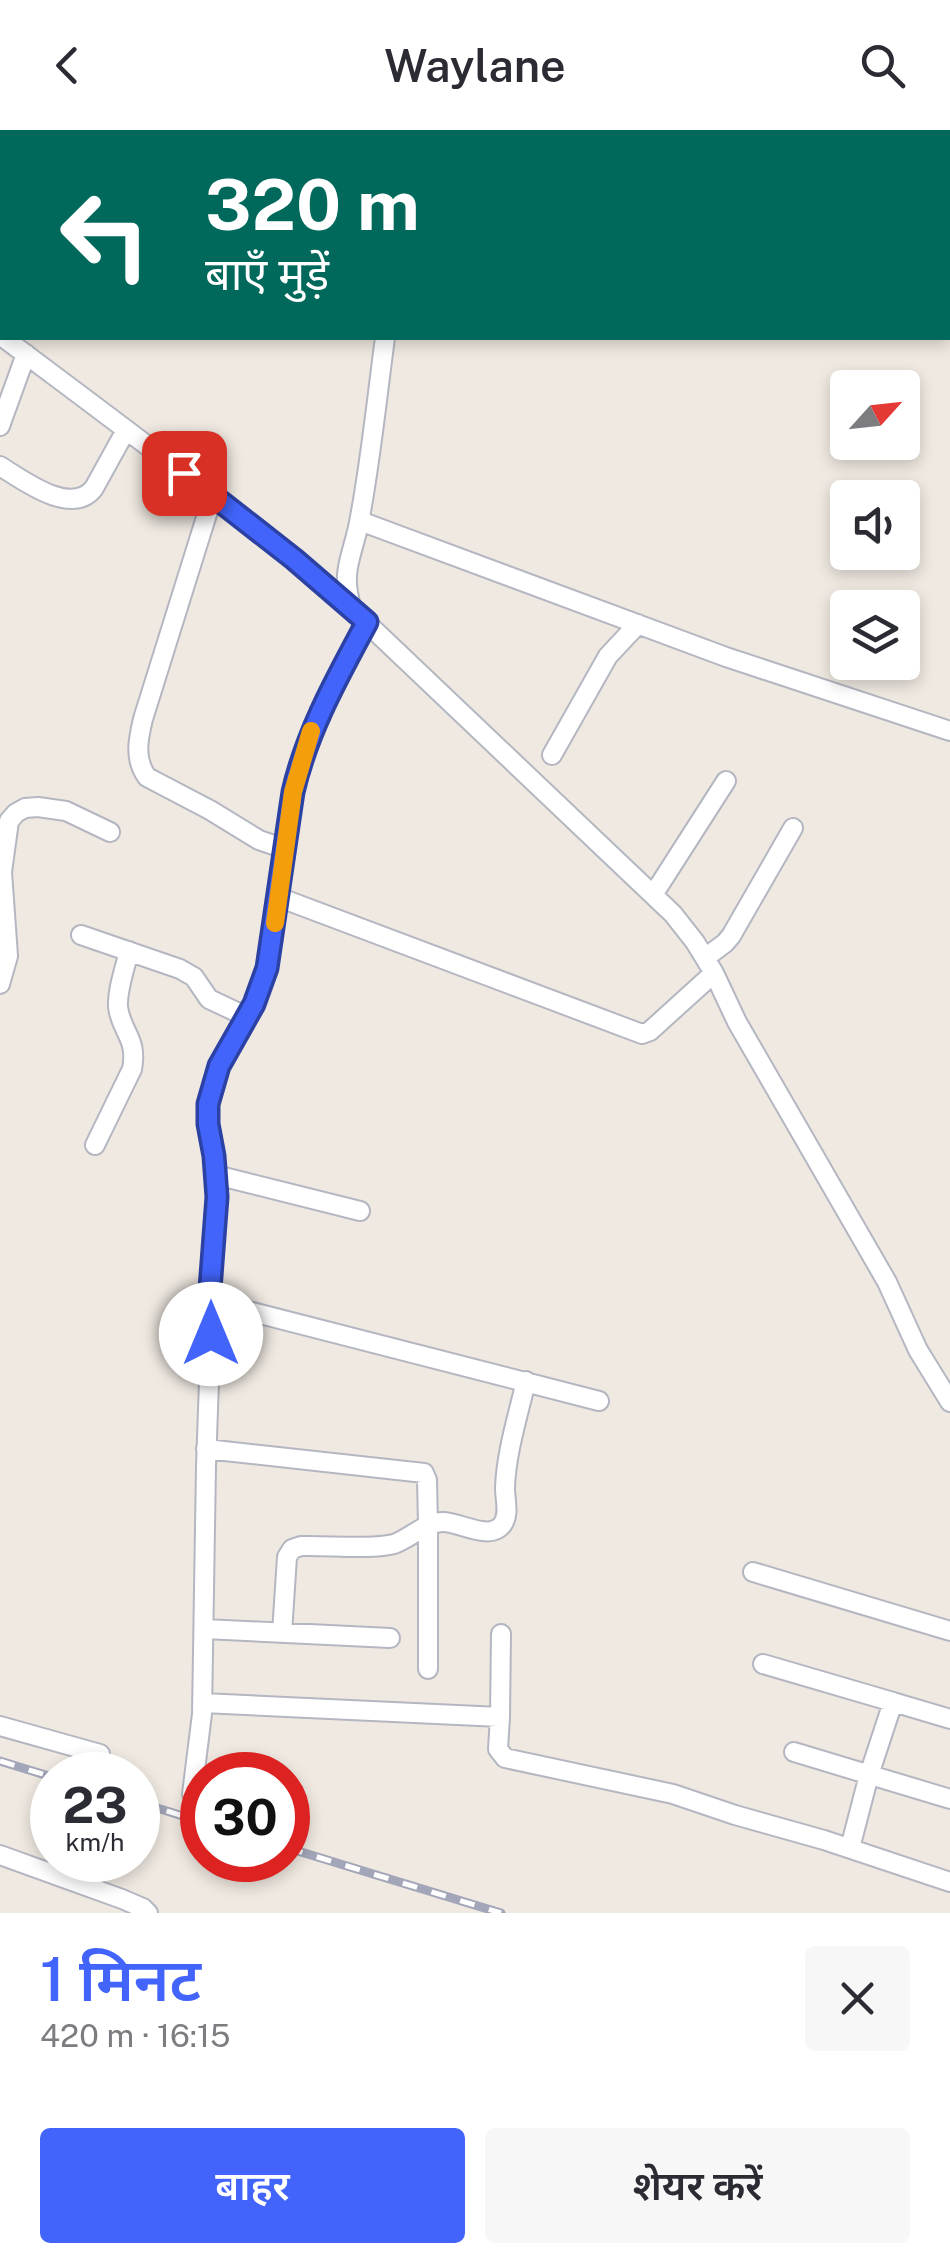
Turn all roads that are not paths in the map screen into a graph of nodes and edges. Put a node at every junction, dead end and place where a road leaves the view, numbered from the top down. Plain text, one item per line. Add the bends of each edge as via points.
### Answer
1 (7, 340) edge
2 (384, 340) edge
3 (26, 354) junction
4 (0, 426) edge
5 (126, 430) junction
6 (0, 466) edge
7 (213, 494) junction
8 (360, 521) junction
9 (352, 609) junction
10 (367, 622) junction
11 (638, 624) junction
12 (950, 730) edge
13 (552, 755) dead end
14 (726, 781) dead end
15 (793, 828) dead end
16 (110, 832) dead end
17 (285, 849) junction
18 (653, 895) junction
19 (278, 897) junction
20 (81, 935) dead end
21 (129, 952) junction
22 (710, 965) junction
23 (0, 984) edge
24 (247, 1017) junction
25 (95, 1145) dead end
26 (216, 1175) junction
27 (360, 1211) dead end
28 (212, 1297) junction
29 (526, 1381) junction
30 (599, 1401) dead end
31 (950, 1402) edge
32 (206, 1448) junction
33 (428, 1525) junction
34 (753, 1572) dead end
35 (205, 1629) junction
36 (950, 1631) edge
37 (282, 1633) junction
38 (501, 1634) dead end
39 (390, 1638) dead end
40 (763, 1664) dead end
41 (428, 1669) dead end
42 (893, 1702) junction
43 (203, 1703) junction
44 (500, 1717) junction
45 (950, 1719) edge
46 (0, 1726) edge
47 (93, 1752) edge
48 (197, 1752) edge
49 (794, 1752) dead end
50 (869, 1774) junction
51 (950, 1799) edge
52 (850, 1848) junction
53 (0, 1855) edge
54 (950, 1882) edge
55 (148, 1913) edge

1 - 3 street
2 - 8 street
3 - 4 street
3 - 5 street
5 - 6 street via 94,488 80,500 60,498
5 - 7 street
7 - 9 street
7 - 17 street via 143,719 138,758 147,777
8 - 9 street via 346,573
8 - 11 street
9 - 10 street
10 - 17 street via 311,731
10 - 18 street
11 - 12 street
11 - 13 street via 608,656
14 - 18 street
15 - 22 street
16 - 23 street via 66,811 38,806 16,813 2,872 8,956
17 - 19 street
18 - 22 street
19 - 22 street via 629,1032 650,1031
19 - 24 street via 267,968
20 - 21 street
21 - 24 street via 189,974 208,999
21 - 25 street via 118,1002 134,1058
22 - 31 street
24 - 26 street via 219,1066 208,1104
26 - 27 street
26 - 28 street
28 - 29 street
28 - 32 street
29 - 30 street
29 - 33 street via 504,1524 488,1532
32 - 33 street via 420,1471 427,1480
32 - 35 street
33 - 37 street via 391,1544 292,1549
33 - 41 street
34 - 36 street
35 - 37 street
35 - 43 street
37 - 39 street
38 - 44 street
40 - 42 street
42 - 45 street
42 - 50 street
43 - 44 street
43 - 48 street
44 - 52 street via 498,1748 505,1758 672,1794
46 - 47 street
49 - 50 street
50 - 51 street
50 - 52 street
52 - 54 street
53 - 55 street

